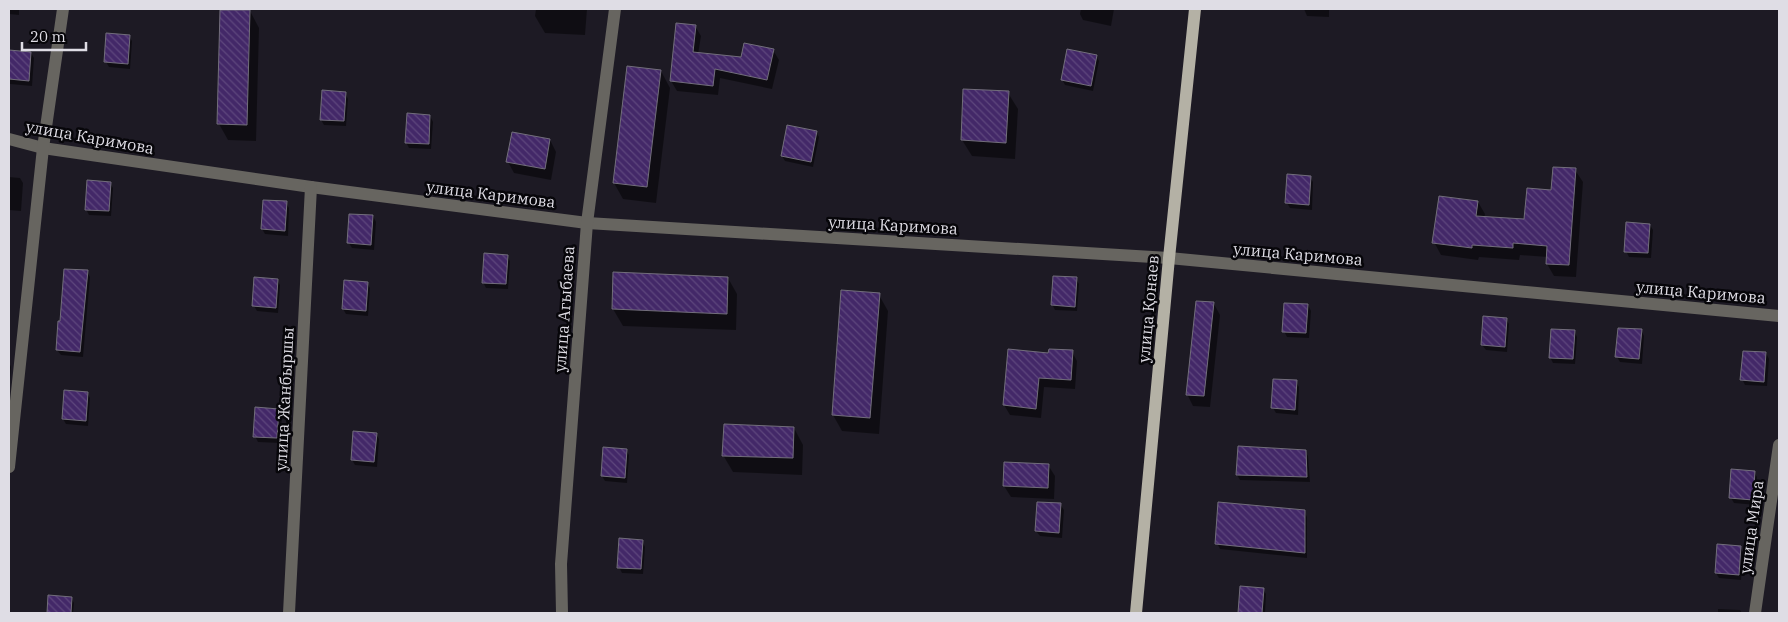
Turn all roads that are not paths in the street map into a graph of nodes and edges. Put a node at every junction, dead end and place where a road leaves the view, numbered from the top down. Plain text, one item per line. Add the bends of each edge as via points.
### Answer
1 (63, 9) edge
2 (615, 9) edge
3 (1195, 9) edge
4 (9, 139) edge
5 (43, 148) junction
6 (311, 187) junction
7 (587, 223) junction
8 (1169, 258) junction
9 (1779, 316) edge
10 (1779, 445) edge
11 (9, 467) edge
12 (290, 613) edge
13 (562, 613) edge
14 (1136, 613) edge
15 (1755, 613) edge

1 - 5 street
2 - 7 street, улица Агыбаева
3 - 8 main road, улица Қонаев
4 - 5 street, улица Каримова
5 - 6 street, улица Каримова
5 - 11 street
6 - 7 street, улица Каримова
6 - 12 street, улица Жанбыршы
7 - 8 street, улица Каримова
7 - 13 street, улица Агыбаева via 561,564
8 - 9 street, улица Каримова
8 - 14 main road, улица Қонаев
10 - 15 street, улица Мира

